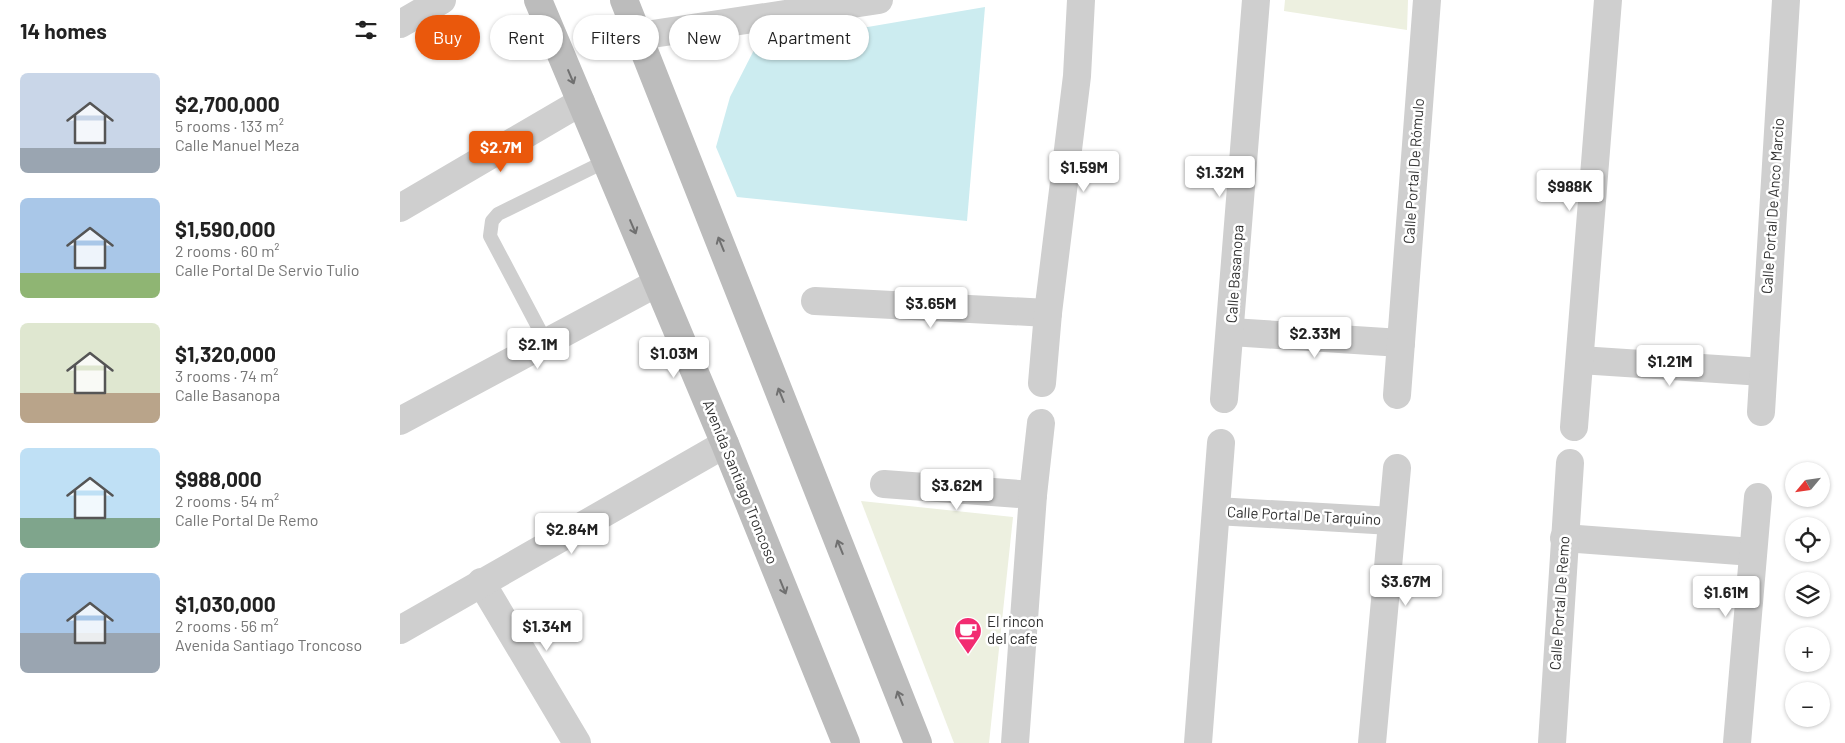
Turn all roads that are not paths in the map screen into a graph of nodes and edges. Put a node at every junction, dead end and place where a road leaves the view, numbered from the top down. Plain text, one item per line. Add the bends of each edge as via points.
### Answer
1 (442, 0) edge
2 (538, 0) edge
3 (624, 0) edge
4 (879, 0) edge
5 (1081, 0) edge
6 (1256, 0) edge
7 (1427, 0) edge
8 (1608, 0) edge
9 (1786, 0) edge
10 (630, 15) edge
11 (400, 24) edge
12 (659, 33) edge
13 (648, 60) edge
14 (581, 102) junction
15 (606, 161) junction
16 (400, 208) edge
17 (657, 283) junction
18 (815, 301) dead end
19 (1048, 314) junction
20 (1231, 332) junction
21 (546, 342) junction
22 (1401, 343) junction
23 (1580, 360) junction
24 (1763, 372) junction
25 (1042, 383) dead end
26 (1398, 395) dead end
27 (1224, 399) dead end
28 (1761, 412) dead end
29 (400, 421) edge
30 (1041, 422) dead end
31 (1574, 427) dead end
32 (1221, 443) dead end
33 (725, 444) junction
34 (1570, 463) dead end
35 (1396, 468) dead end
36 (884, 484) dead end
37 (1033, 495) junction
38 (1758, 497) dead end
39 (1216, 510) junction
40 (1392, 521) junction
41 (1564, 538) junction
42 (1753, 552) junction
43 (481, 582) junction
44 (400, 630) edge
45 (577, 743) edge
46 (846, 743) edge
47 (918, 743) edge
48 (1016, 743) edge
49 (1198, 743) edge
50 (1372, 743) edge
51 (1552, 743) edge
52 (1737, 743) edge

1 - 11 street
2 -> 14 main road, Avenida Santiago Troncoso
3 - 10 main road
4 - 12 street
5 - 19 street via 1077,76
6 - 20 street, Calle Basanopa
7 - 22 street, Calle Portal De Rómulo
8 - 23 street
9 - 24 street, Calle Portal De Anco Marcio
47 -> 13 main road
14 - 15 main road, Avenida Santiago Troncoso
14 - 16 street
15 -> 17 main road, Avenida Santiago Troncoso
15 - 21 lane via 498,214 490,227 490,236
17 - 21 street
17 - 33 main road, Avenida Santiago Troncoso
18 - 19 street
19 - 25 street
20 - 22 street
20 - 27 street, Calle Basanopa
21 - 29 street
22 - 26 street, Calle Portal De Rómulo
23 - 24 street
23 - 31 street
24 - 28 street, Calle Portal De Anco Marcio
30 - 37 street
32 - 39 street
33 - 43 street
33 -> 46 main road, Avenida Santiago Troncoso
34 - 41 street, Calle Portal De Remo
35 - 40 street, Calle Portal De Tarquino
36 - 37 street
37 - 48 street
38 - 42 street
39 - 40 street, Calle Portal De Tarquino
39 - 49 street
40 - 50 street, Calle Portal De Tarquino
41 - 42 street
41 - 51 street, Calle Portal De Remo
42 - 52 street
43 - 44 street
43 - 45 street

